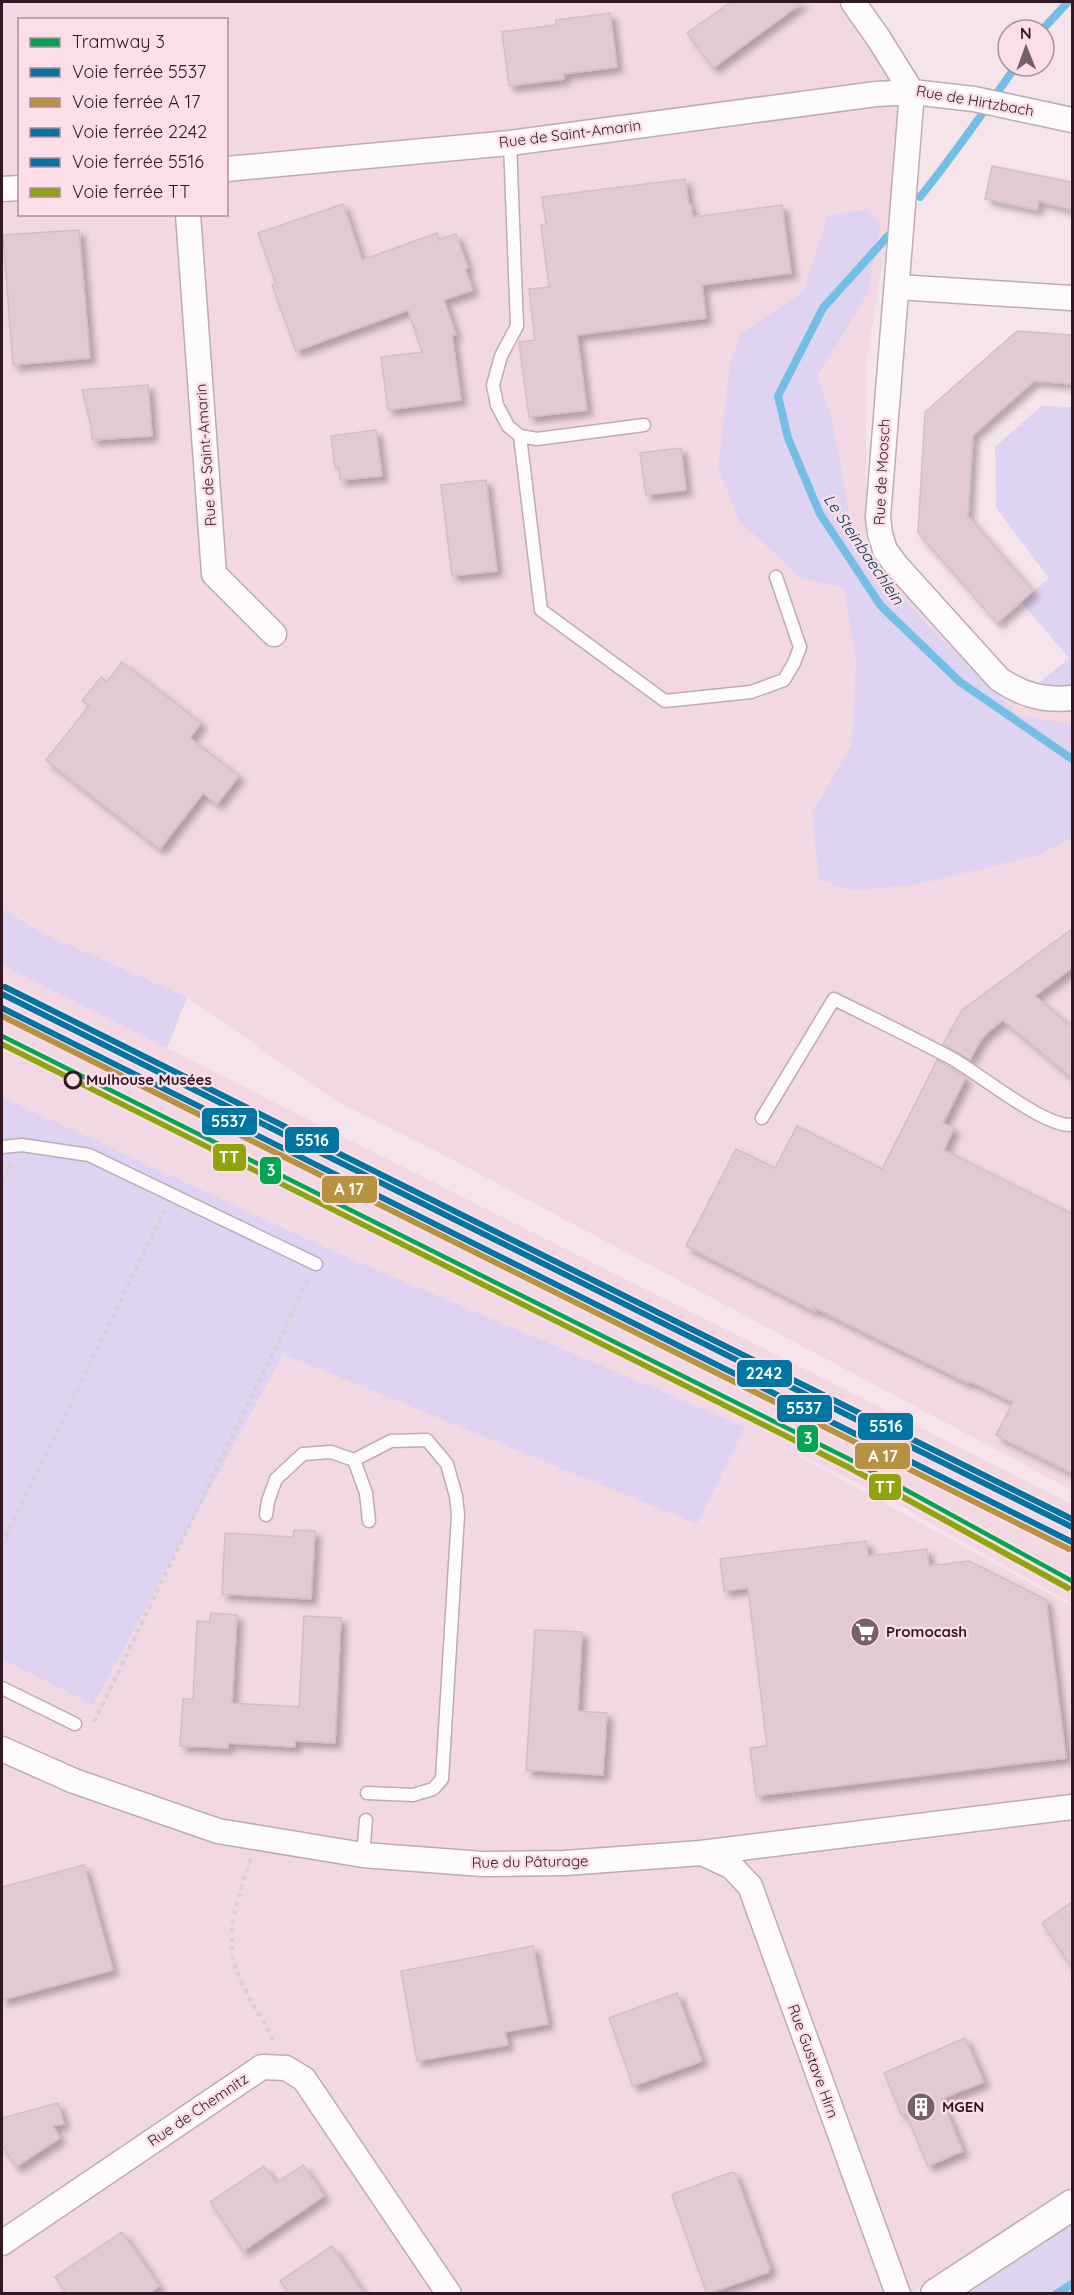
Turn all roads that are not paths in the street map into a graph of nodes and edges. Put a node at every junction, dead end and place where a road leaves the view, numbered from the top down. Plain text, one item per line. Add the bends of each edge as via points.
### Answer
1 (853, 2) edge
2 (912, 92) junction
3 (1072, 120) edge
4 (510, 142) junction
5 (228, 169) edge
6 (18, 188) edge
7 (2, 189) edge
8 (189, 216) edge
9 (897, 288) junction
10 (1072, 298) edge
11 (644, 425) dead end
12 (520, 436) junction
13 (776, 577) dead end
14 (274, 634) dead end
15 (1072, 698) edge
16 (762, 1118) dead end
17 (1072, 1125) edge
18 (2, 1144) edge
19 (316, 1264) road end
20 (354, 1460) junction
21 (266, 1515) dead end
22 (369, 1521) dead end
23 (2, 1688) edge
24 (75, 1724) road end
25 (2, 1749) edge
26 (367, 1793) dead end
27 (1072, 1807) edge
28 (366, 1820) dead end
29 (781, 1843) junction
30 (701, 1853) junction
31 (363, 1856) junction
32 (750, 1886) junction
33 (1072, 2205) edge
34 (2, 2243) edge
35 (449, 2294) edge
36 (898, 2294) edge
37 (936, 2294) edge

1 - 2 street, Rue de Hirtzbach
2 - 3 street, Rue de Hirtzbach via 974,99
2 - 4 street, Rue de Saint-Amarin
2 - 9 street, Rue de Moosch
4 - 5 street, Rue de Saint-Amarin
4 - 12 lane via 517,326 501,356 494,385 497,405 508,426
6 - 7 street
8 - 14 street, Rue de Saint-Amarin via 214,574
9 - 10 street
9 - 15 street, Rue de Moosch via 879,499 880,534 885,550 999,679 1041,699
11 - 12 lane via 537,439
12 - 13 lane via 541,610 665,701 750,692 784,680 800,647
16 - 17 lane via 834,999 955,1061 1039,1114 1064,1126
18 - 19 lane via 89,1155
20 - 21 lane via 331,1452 303,1454 276,1479
20 - 22 lane via 366,1493
20 - 26 lane via 391,1441 427,1440 447,1464 458,1515 442,1779 433,1789 413,1795
23 - 24 lane
25 - 31 street, Rue du Pâturage via 74,1781 218,1832
27 - 29 street, Rue du Pâturage
28 - 31 lane
29 - 30 street, Rue du Pâturage
29 - 32 street via 758,1866
30 - 31 street, Rue du Pâturage via 566,1863 483,1864
30 - 32 street, Rue Gustave Hirn via 732,1867
32 - 36 street, Rue Gustave Hirn
33 - 37 street
34 - 35 street, Rue de Chemnitz via 262,2067 286,2068 304,2079

